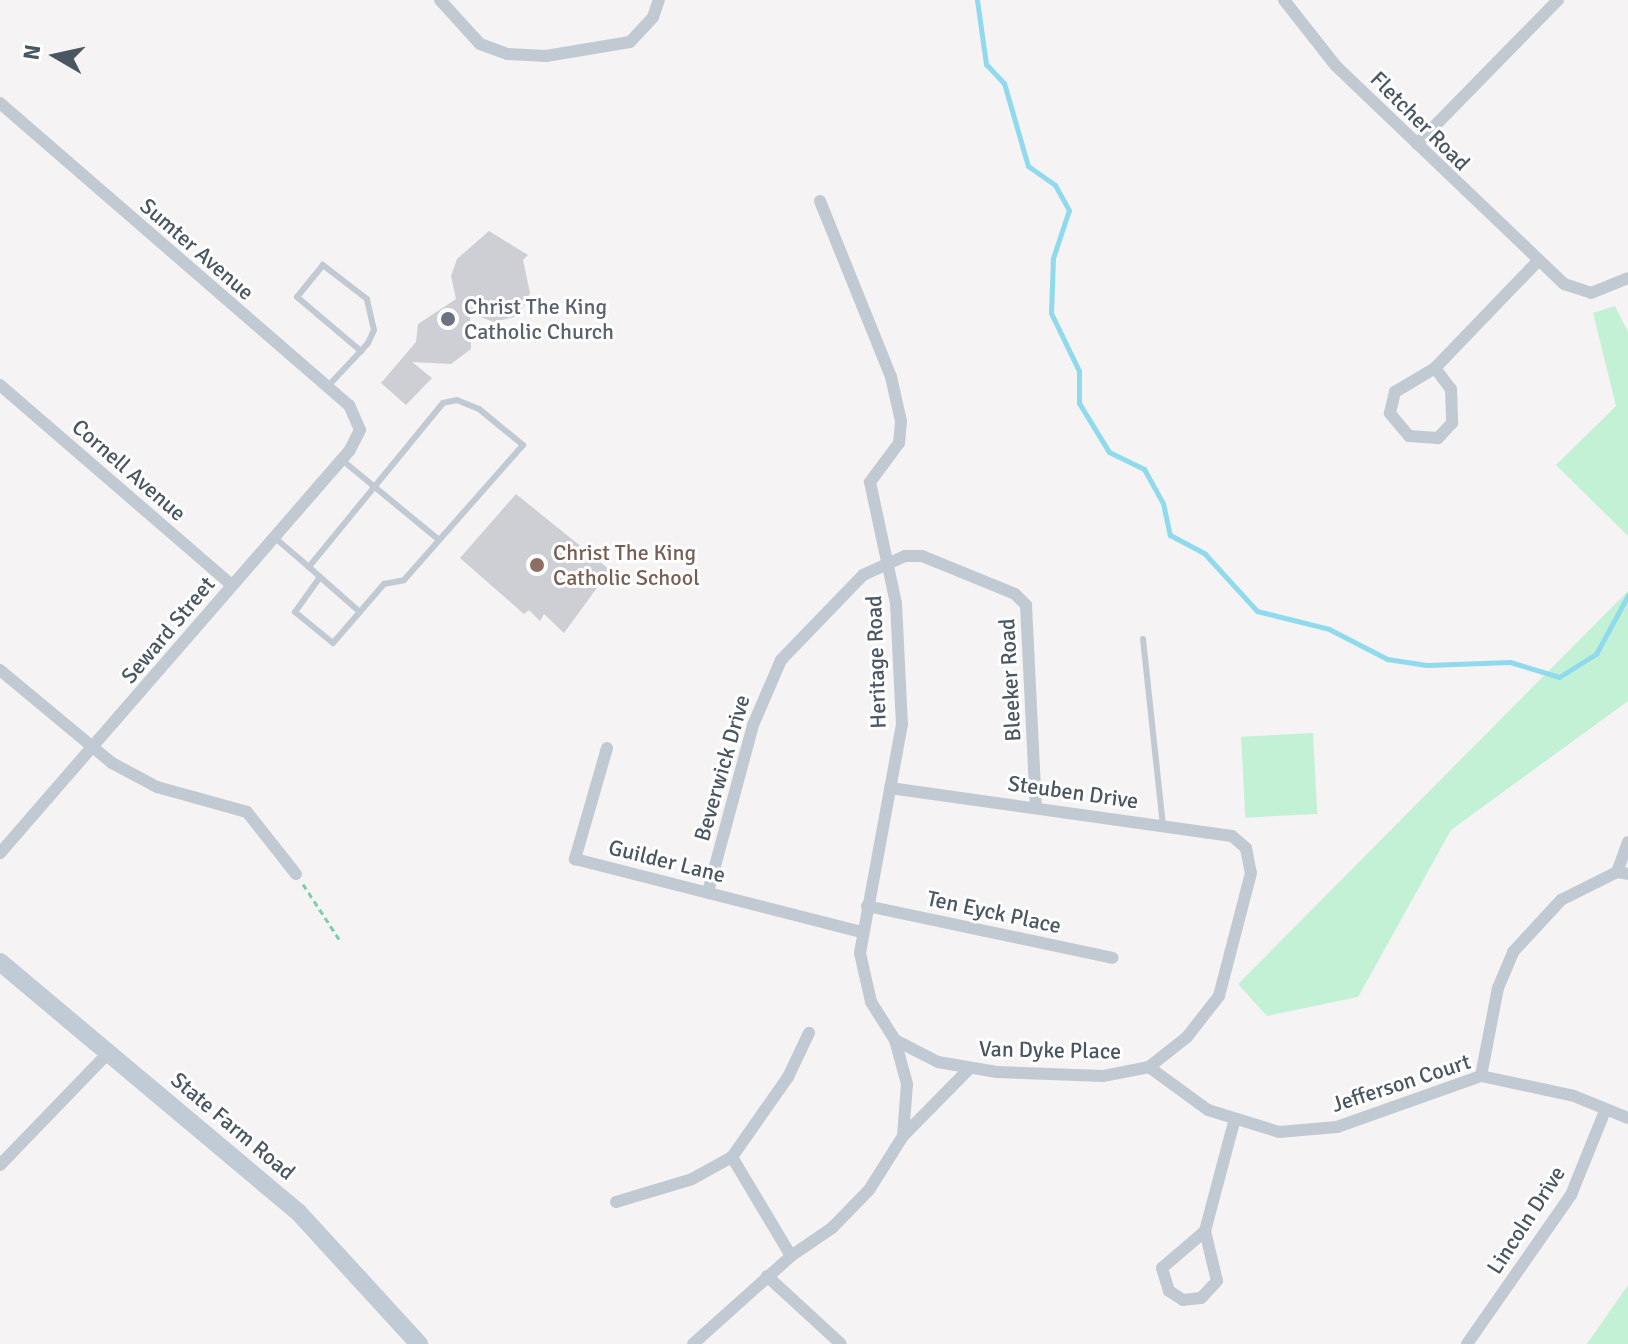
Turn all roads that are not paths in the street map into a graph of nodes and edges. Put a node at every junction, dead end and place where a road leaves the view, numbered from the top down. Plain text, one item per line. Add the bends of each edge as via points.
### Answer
1 (440, 0) edge
2 (659, 0) edge
3 (1284, 0) edge
4 (1558, 0) edge
5 (0, 103) edge
6 (1417, 144) junction
7 (820, 201) dead end
8 (1538, 261) junction
9 (1628, 278) edge
10 (361, 351) junction
11 (1435, 368) junction
12 (0, 385) edge
13 (328, 386) junction
14 (360, 430) joint
15 (342, 460) junction
16 (375, 487) junction
17 (274, 537) junction
18 (439, 540) junction
19 (888, 561) junction
20 (309, 567) junction
21 (320, 577) junction
22 (232, 585) junction
23 (360, 612) junction
24 (1143, 639) dead end
25 (0, 670) edge
26 (607, 748) dead end
27 (92, 749) junction
28 (890, 788) junction
29 (1036, 807) junction
30 (1163, 825) junction
31 (1628, 842) edge
32 (1246, 848) joint
33 (0, 853) edge
34 (1622, 873) edge
35 (296, 874) road end
36 (708, 892) junction
37 (867, 906) junction
38 (862, 932) junction
39 (1113, 958) dead end
40 (0, 962) edge
41 (809, 1033) dead end
42 (895, 1040) junction
43 (108, 1053) junction
44 (1149, 1067) junction
45 (969, 1069) junction
46 (1481, 1076) junction
47 (1605, 1111) junction
48 (1628, 1118) edge
49 (1234, 1122) junction
50 (903, 1136) junction
51 (732, 1157) junction
52 (0, 1165) edge
53 (616, 1202) dead end
54 (1205, 1231) junction
55 (791, 1256) junction
56 (767, 1276) junction
57 (419, 1344) edge
58 (693, 1344) edge
59 (841, 1344) edge
60 (1467, 1344) edge

1 - 2 street via 480,44 507,54 546,56 630,42 642,33
3 - 6 street, Fletcher Road via 1314,44
4 - 6 street
5 - 13 street, Sumter Avenue
6 - 8 street, Fletcher Road
7 - 19 street, Heritage Road via 897,399 902,433 876,470 869,496
8 - 9 street, Fletcher Road via 1574,291 1602,292
8 - 11 street
10 - 10 lane via 373,336 372,307 323,265 297,297
10 - 13 lane
11 - 11 street via 1410,379 1392,398 1395,426 1409,436 1438,438 1452,423 1451,389
12 - 22 street, Cornell Avenue
13 - 14 street, Sumter Avenue via 349,405
14 - 15 street, Seward Street
15 - 16 lane
15 - 17 street, Seward Street
16 - 18 lane
16 - 18 lane via 443,403 457,400 479,409 523,445
16 - 20 lane
17 - 20 lane
17 - 22 street, Seward Street
18 - 23 lane via 404,580 384,584
19 - 28 street, Heritage Road via 902,724
19 - 29 street, Bleeker Road via 922,556 1015,594 1026,605
19 - 36 street, Beverwick Drive via 863,575 781,660 769,681
20 - 21 lane
21 - 23 lane
21 - 23 lane via 295,612 333,643
22 - 27 street, Seward Street
24 - 30 lane
25 - 27 street
26 - 36 street, Guilder Lane via 575,859
27 - 33 street, Seward Street
27 - 35 street via 157,787 247,812
28 - 29 street, Steuben Drive
28 - 37 street, Heritage Road
29 - 30 street, Steuben Drive
30 - 32 street, Steuben Drive via 1232,836
31 - 34 street
32 - 44 street, Van Dyke Place via 1251,873 1223,988 1187,1037
34 - 46 street via 1561,900 1513,952 1498,988
36 - 38 street, Guilder Lane
37 - 38 street, Heritage Road
37 - 39 street, Ten Eyck Place
38 - 42 street, Heritage Road via 862,970 871,1002
40 - 43 main road, State Farm Road
41 - 51 street via 788,1077
42 - 45 street, Van Dyke Place via 938,1062
42 - 50 street, Heritage Road via 907,1084
43 - 52 street
43 - 57 main road, State Farm Road via 310,1223
44 - 45 street, Van Dyke Place via 1103,1076
44 - 49 street, Jefferson Court via 1185,1097
45 - 50 street, Heritage Road
46 - 47 street, Jefferson Court via 1528,1083
46 - 49 street, Jefferson Court via 1337,1127 1279,1132
47 - 48 street, Jefferson Court
47 - 60 street, Lincoln Drive via 1571,1195
49 - 54 street
50 - 55 street, Heritage Road via 869,1190 832,1228
51 - 53 street via 692,1179
51 - 55 street
54 - 54 street via 1162,1268 1169,1291 1183,1300 1201,1298 1217,1281
55 - 56 street, Heritage Road
56 - 58 street, Heritage Road
56 - 59 street

